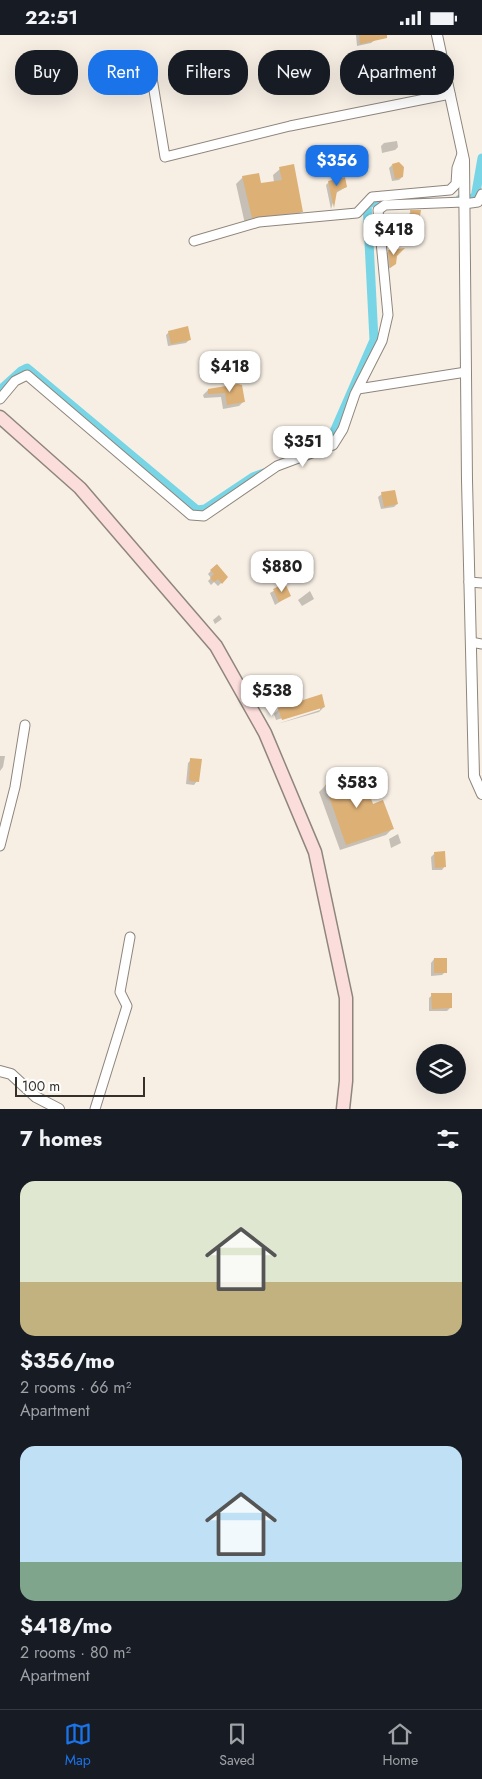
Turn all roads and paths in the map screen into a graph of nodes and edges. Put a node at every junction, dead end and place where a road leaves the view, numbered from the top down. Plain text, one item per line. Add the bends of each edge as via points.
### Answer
1 (437, 35) edge
2 (440, 50) edge
3 (155, 95) edge
4 (445, 95) edge
5 (450, 95) edge
6 (462, 155) junction
7 (482, 193) edge
8 (464, 203) junction
9 (194, 241) dead end
10 (466, 372) junction
11 (358, 389) junction
12 (0, 399) edge
13 (0, 417) edge
14 (469, 582) junction
15 (482, 583) edge
16 (471, 643) junction
17 (482, 644) edge
18 (25, 725) dead end
19 (482, 794) edge
20 (0, 846) edge
21 (130, 937) dead end
22 (0, 1071) edge
23 (59, 1109) edge
24 (95, 1109) edge
25 (343, 1109) edge

1 - 2 street
3 - 4 street via 165,157 290,126
5 - 6 street
6 - 8 street
6 - 9 street via 456,184 450,190 372,197 357,213 259,222
7 - 8 street via 478,202
8 - 10 street
8 - 11 street via 385,205 378,210 388,315 382,341
10 - 11 street
10 - 14 street
11 - 12 street via 343,429 333,445 278,466 204,516 191,515 27,375 15,381
13 - 25 main road via 80,488 216,646 265,733 315,852 346,998
14 - 15 street
14 - 16 street
16 - 17 street
16 - 19 street via 474,775
18 - 20 street via 15,787
21 - 24 street via 120,992 127,1006
22 - 23 street via 12,1074 36,1097

